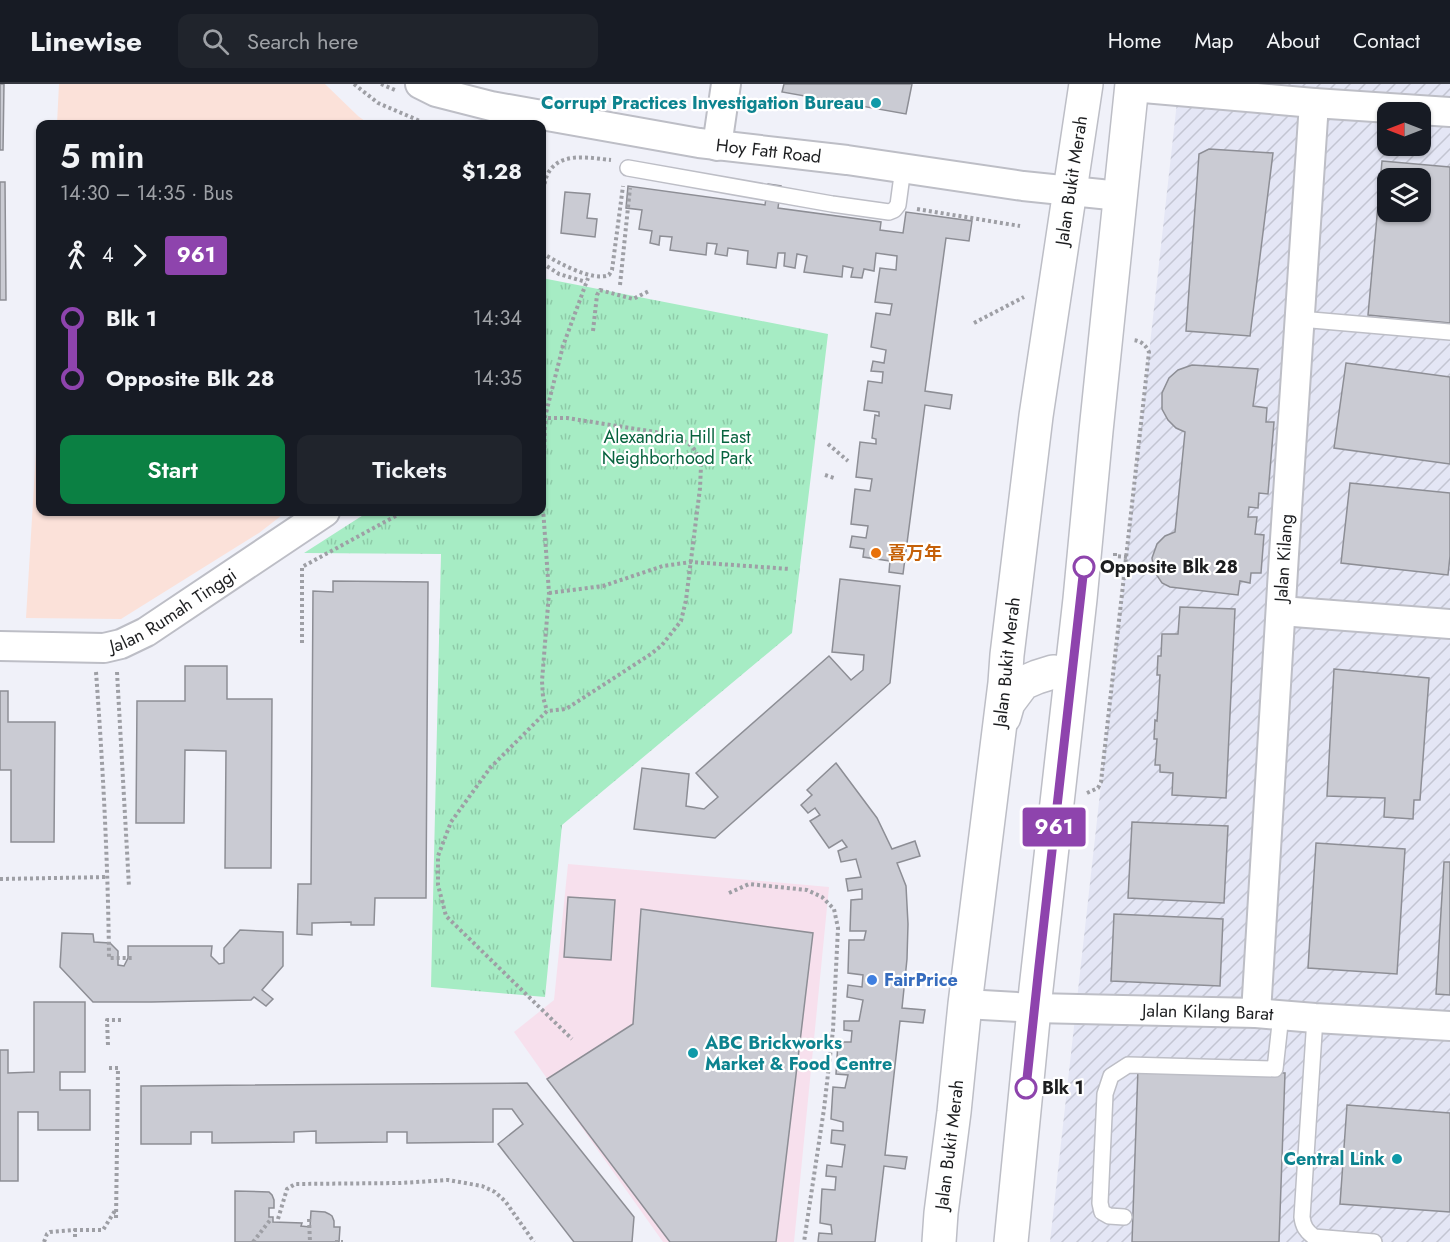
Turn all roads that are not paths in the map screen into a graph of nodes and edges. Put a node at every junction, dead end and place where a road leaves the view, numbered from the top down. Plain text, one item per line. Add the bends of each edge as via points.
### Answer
1 (420, 84) edge
2 (726, 84) edge
3 (1086, 84) edge
4 (1132, 85) edge
5 (1314, 103) junction
6 (1450, 112) edge
7 (534, 119) edge
8 (546, 121) edge
9 (717, 146) junction
10 (903, 168) junction
11 (630, 169) road end
12 (1070, 191) junction
13 (1120, 196) junction
14 (1300, 319) junction
15 (1450, 332) edge
16 (319, 516) edge
17 (1281, 611) junction
18 (1450, 624) edge
19 (0, 646) edge
20 (1071, 674) junction
21 (998, 742) junction
22 (965, 1004) junction
23 (1034, 1008) junction
24 (1268, 1014) junction
25 (1315, 1018) junction
26 (1450, 1026) edge
27 (1124, 1216) dead end
28 (939, 1242) edge
29 (1011, 1242) edge
30 (1374, 1242) edge

1 - 7 street, Hoy Fatt Road
2 - 9 street
3 - 12 main road, Jalan Bukit Merah
4 - 5 street
4 - 13 main road
5 - 6 street
5 - 14 street, Jalan Kilang
8 - 9 street, Hoy Fatt Road
9 - 10 street, Hoy Fatt Road
10 - 11 lane via 898,205 889,212
10 - 12 street, Hoy Fatt Road
12 - 13 street, Hoy Fatt Road
12 - 21 main road, Jalan Bukit Merah via 1035,428
13 - 20 main road
14 - 15 lane
14 - 17 street, Jalan Kilang
16 - 19 street, Jalan Rumah Tinggi via 146,632 121,644 104,648
17 - 18 street
17 - 24 street, Jalan Kilang
20 - 21 main road via 1053,672 1023,683 1008,703
20 - 23 main road
21 - 22 main road, Jalan Bukit Merah
22 - 23 street, Jalan Kilang Barat
22 - 28 main road, Jalan Bukit Merah
23 - 24 street, Jalan Kilang Barat
23 - 29 main road
24 - 25 street, Jalan Kilang Barat
24 - 27 lane via 1275,1069 1128,1065 1111,1076 1105,1094 1100,1203 1102,1212 1109,1216
25 - 26 street, Jalan Kilang Barat
25 - 30 lane via 1303,1225 1314,1237

